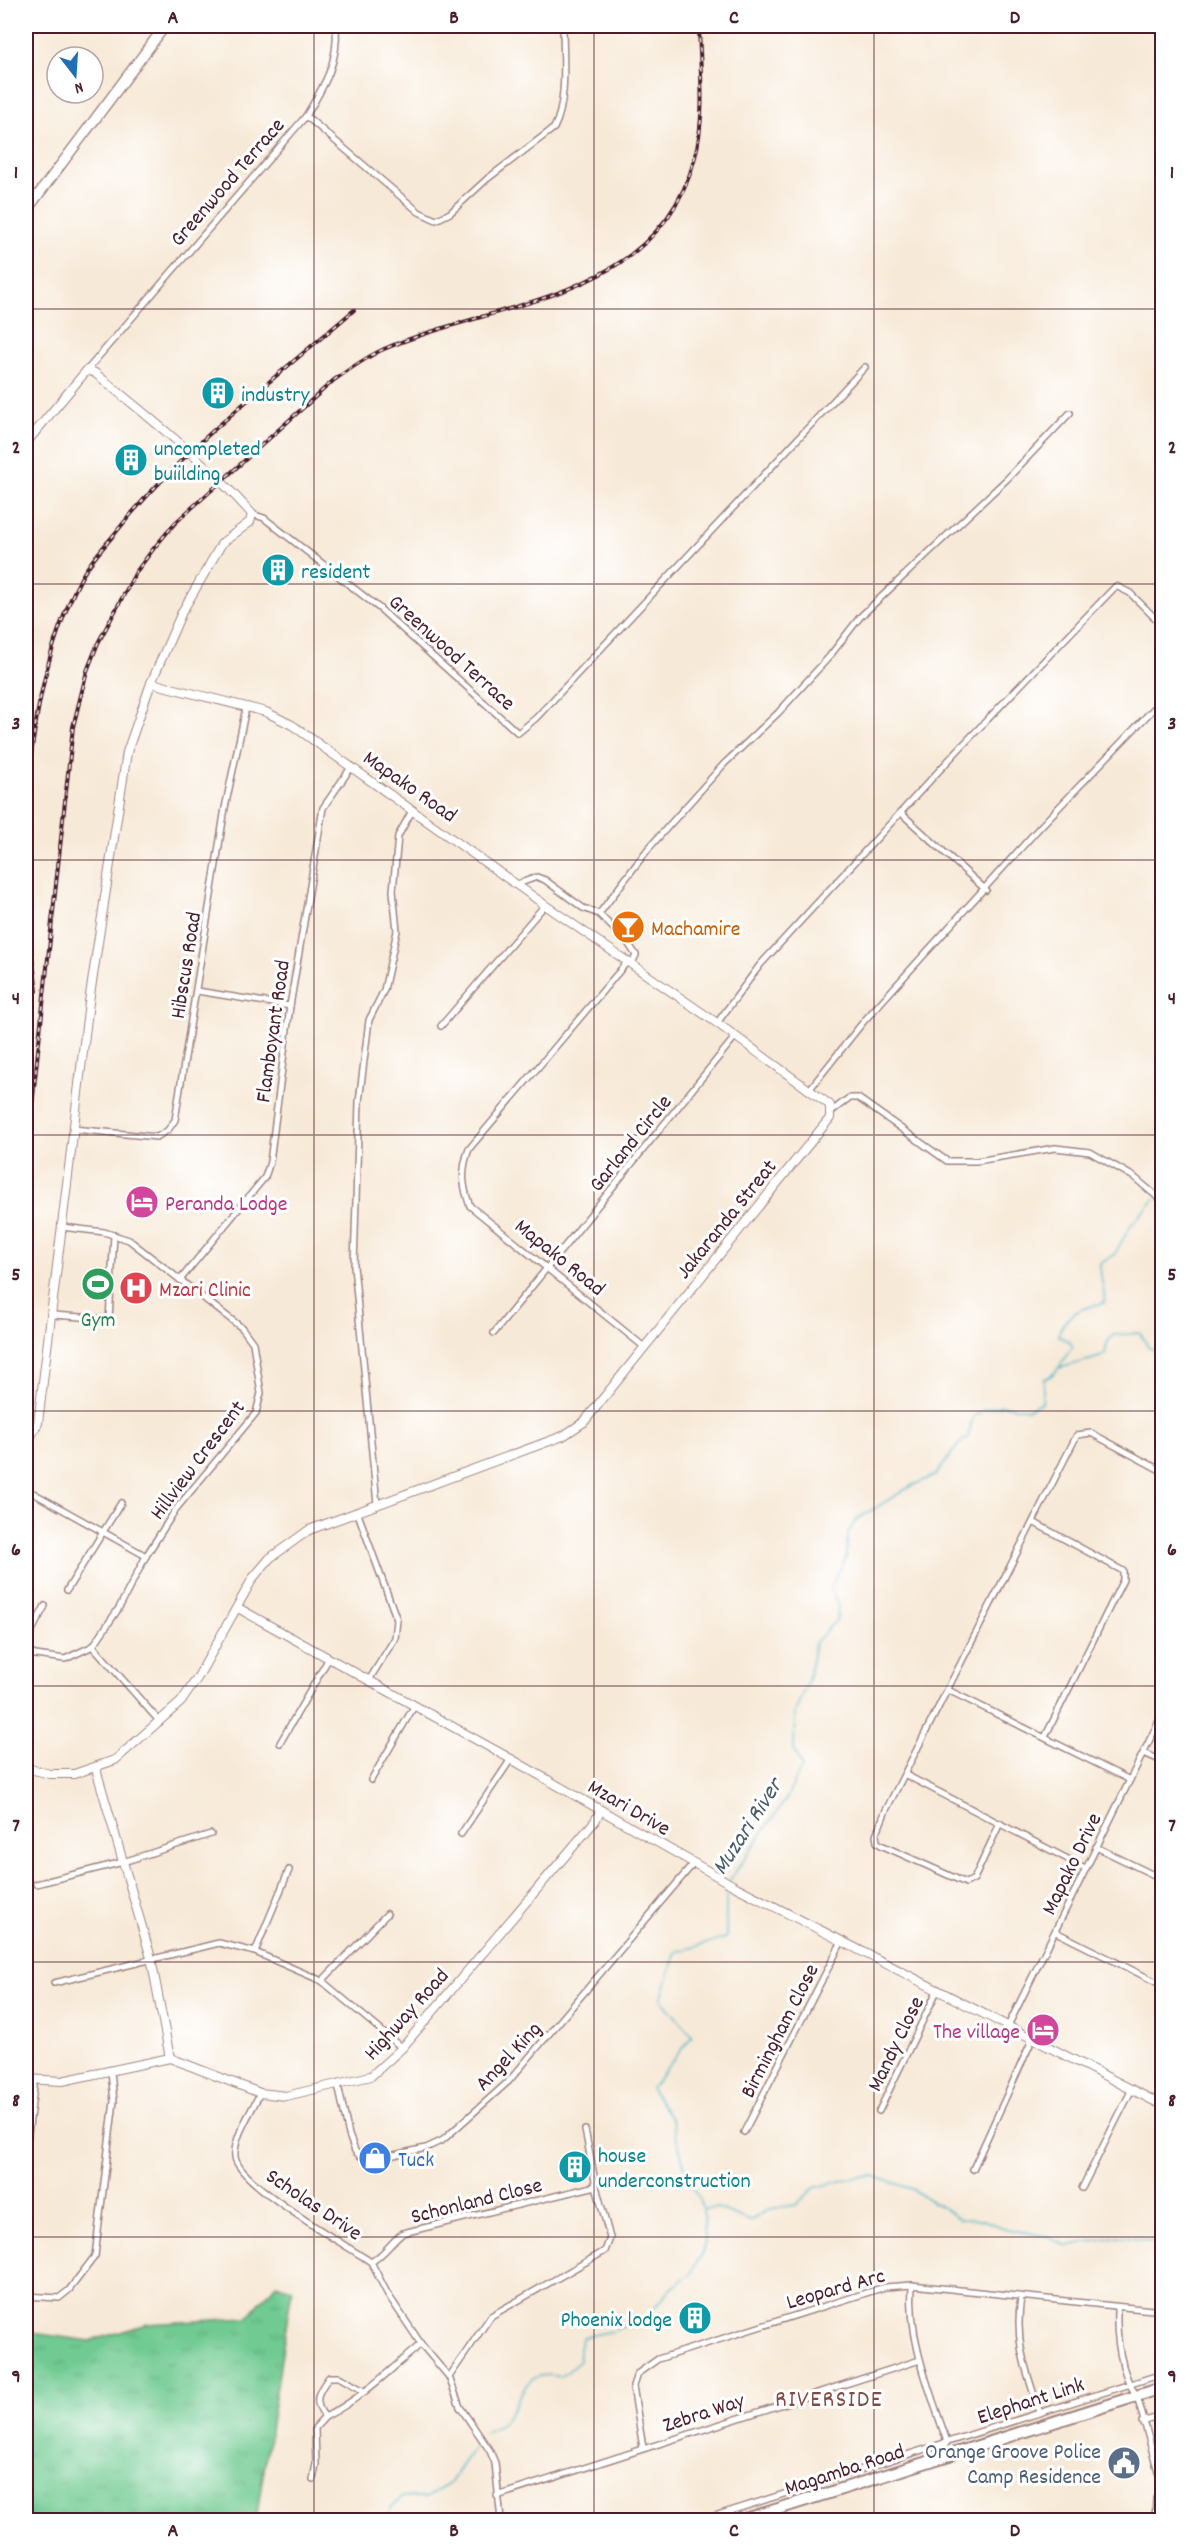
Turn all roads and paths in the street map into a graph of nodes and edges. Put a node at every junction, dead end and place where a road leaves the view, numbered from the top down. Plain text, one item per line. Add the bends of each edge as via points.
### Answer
1 (165, 26) edge
2 (336, 26) edge
3 (563, 26) edge
4 (306, 116) junction
5 (26, 212) edge
6 (865, 367) dead end
7 (87, 370) junction
8 (1070, 413) dead end
9 (26, 443) edge
10 (252, 514) junction
11 (1162, 625) edge
12 (151, 683) junction
13 (1162, 700) edge
14 (246, 708) junction
15 (352, 766) junction
16 (412, 809) junction
17 (902, 814) junction
18 (518, 884) junction
19 (986, 891) junction
20 (545, 905) junction
21 (599, 914) junction
22 (630, 962) junction
23 (197, 991) junction
24 (290, 1006) junction
25 (717, 1023) junction
26 (441, 1026) dead end
27 (735, 1037) junction
28 (809, 1090) junction
29 (832, 1111) junction
30 (72, 1129) junction
31 (1162, 1201) edge
32 (62, 1227) junction
33 (114, 1235) junction
34 (549, 1269) junction
35 (180, 1280) junction
36 (53, 1314) junction
37 (494, 1333) dead end
38 (643, 1346) junction
39 (26, 1445) edge
40 (1162, 1471) edge
41 (26, 1489) edge
42 (121, 1503) dead end
43 (376, 1504) junction
44 (357, 1511) junction
45 (1033, 1522) junction
46 (103, 1533) junction
47 (146, 1556) junction
48 (67, 1590) dead end
49 (45, 1606) dead end
50 (238, 1608) junction
51 (26, 1642) edge
52 (93, 1646) junction
53 (26, 1651) edge
54 (328, 1658) junction
55 (369, 1680) junction
56 (948, 1690) junction
57 (415, 1706) junction
58 (1162, 1715) edge
59 (160, 1722) junction
60 (1045, 1737) junction
61 (280, 1743) dead end
62 (1144, 1753) junction
63 (511, 1759) junction
64 (1162, 1761) edge
65 (26, 1768) edge
66 (96, 1768) junction
67 (906, 1775) junction
68 (371, 1780) dead end
69 (1130, 1780) junction
70 (601, 1810) junction
71 (1000, 1823) junction
72 (211, 1834) dead end
73 (461, 1834) dead end
74 (1096, 1847) junction
75 (123, 1862) junction
76 (694, 1863) junction
77 (1085, 1868) junction
78 (289, 1870) dead end
79 (1162, 1880) edge
80 (36, 1884) dead end
81 (387, 1914) dead end
82 (1056, 1932) junction
83 (841, 1943) junction
84 (255, 1952) junction
85 (150, 1958) junction
86 (322, 1981) junction
87 (54, 1983) dead end
88 (1162, 1985) edge
89 (938, 1989) junction
90 (1008, 2026) junction
91 (1033, 2038) junction
92 (402, 2048) junction
93 (170, 2058) junction
94 (111, 2072) junction
95 (26, 2079) edge
96 (35, 2080) junction
97 (338, 2085) junction
98 (1132, 2090) junction
99 (260, 2093) junction
100 (1162, 2105) edge
101 (879, 2111) dead end
102 (585, 2130) dead end
103 (744, 2132) dead end
104 (26, 2150) edge
105 (973, 2169) dead end
106 (596, 2186) junction
107 (1082, 2188) dead end
108 (371, 2262) junction
109 (912, 2285) junction
110 (26, 2296) edge
111 (1021, 2297) junction
112 (1117, 2308) junction
113 (1162, 2311) edge
114 (421, 2344) junction
115 (920, 2360) junction
116 (1162, 2374) edge
117 (448, 2377) junction
118 (1128, 2385) junction
119 (1162, 2388) edge
120 (364, 2391) junction
121 (1137, 2396) junction
122 (1040, 2413) junction
123 (325, 2416) junction
124 (1162, 2416) edge
125 (1143, 2422) junction
126 (947, 2442) junction
127 (643, 2448) junction
128 (939, 2457) junction
129 (313, 2480) dead end
130 (1162, 2486) edge
131 (1162, 2492) edge
132 (497, 2496) junction
133 (501, 2520) edge
134 (702, 2520) edge
135 (743, 2520) edge
136 (1155, 2520) edge

1 - 5 main road
2 - 4 street via 336,56 330,77
3 - 4 street, Greenwood Terrace via 563,80 554,128 450,213 436,220 419,212
4 - 7 street, Greenwood Terrace
6 - 10 street, Greenwood Terrace via 714,531 518,733 379,608 264,518
7 - 9 street, Greenwood Terrace
7 - 10 street, Greenwood Terrace via 190,452
8 - 21 street via 1007,479 860,617 822,665 724,764 648,849
10 - 12 street via 250,522 222,543 210,560
11 - 17 street via 1130,593 1116,585
12 - 14 street, Mapako Road
12 - 30 street via 127,752
13 - 19 street via 1040,827
14 - 15 street, Mapako Road via 266,712 291,725
14 - 23 street, Hibscus Road via 225,808
15 - 16 street, Mapako Road
15 - 24 street, Flamboyant Road via 323,808
16 - 18 street, Mapako Road
16 - 43 street via 399,836 393,891 397,931 384,990 369,1020 359,1102 354,1266
17 - 19 street
17 - 25 street via 760,965
18 - 20 street, Mapako Road
18 - 21 street via 537,877 583,909
19 - 28 street via 864,1021
20 - 22 street, Mapako Road
20 - 26 street
21 - 22 street via 636,955
22 - 25 street, Mapako Road
22 - 34 street, Mapako Road via 469,1149 463,1166 463,1189 470,1206
23 - 24 street
23 - 30 street, Hibscus Road via 175,1120 168,1130 157,1137
24 - 35 street, Flamboyant Road via 265,1177
25 - 27 street, Mapako Road
27 - 28 street, Mapako Road
27 - 34 street, Garland Circle
28 - 29 street, Mapako Road via 830,1105
29 - 31 street via 849,1098 858,1098 947,1161 977,1161 1056,1148 1090,1152 1134,1177
29 - 38 street, Jakaranda Streat
30 - 32 street
32 - 33 street, Hillview Crescent
32 - 36 street
33 - 35 street, Hillview Crescent via 129,1240
33 - 36 street via 109,1319
34 - 37 street, Garland Circle
34 - 38 street, Mapako Road
35 - 47 street, Hillview Crescent via 242,1328 253,1343 261,1393 256,1413 176,1509
36 - 39 street via 38,1423
38 - 43 street, Jakaranda Streat via 584,1422 563,1436
40 - 45 street via 1091,1433 1082,1433
41 - 46 street
42 - 46 street
43 - 44 street, Jakaranda Streat
44 - 50 street, Jakaranda Streat via 309,1530 270,1558 253,1578
44 - 55 street via 397,1620 395,1638
45 - 56 street
45 - 60 street via 1123,1571 1123,1580
46 - 47 street
46 - 48 street
47 - 52 street, Hillview Crescent via 119,1608
49 - 51 street
50 - 54 street, Mzari Drive
50 - 59 street via 181,1702
52 - 53 street via 65,1659
52 - 59 street
54 - 55 street, Mzari Drive
54 - 61 street
55 - 57 street, Mzari Drive
56 - 60 street
56 - 67 street
57 - 63 street, Mzari Drive
57 - 68 street
58 - 62 street, Mapako Drive
59 - 66 street via 116,1760
60 - 69 street
62 - 64 street
62 - 69 street, Mapako Drive
63 - 70 street, Mzari Drive
63 - 73 street
65 - 66 street via 50,1774 74,1774
66 - 75 street
67 - 71 street
67 - 71 street via 876,1835 881,1845 966,1883 974,1879
69 - 74 street, Mapako Drive
70 - 76 street, Mzari Drive
70 - 92 street, Highway Road
71 - 77 street
72 - 75 street
74 - 77 street, Mapako Drive
74 - 79 street
75 - 80 street
75 - 85 street
76 - 83 street, Mzari Drive
76 - 97 street, Angel King via 509,2081 443,2140 426,2148 380,2158 360,2156 349,2135
77 - 82 street, Mapako Drive
78 - 84 street
81 - 86 street
82 - 88 street
82 - 90 street, Mapako Drive
83 - 89 street, Mzari Drive
83 - 103 street, Birmingham Close
84 - 85 street via 219,1943
84 - 86 street
85 - 87 street
85 - 93 street
86 - 92 street
89 - 90 street, Mzari Drive
89 - 101 street, Mandy Close
90 - 91 street, Mzari Drive
91 - 98 street, Mzari Drive
91 - 105 street
92 - 97 street, Highway Road via 371,2076
93 - 94 street
93 - 99 street, Highway Road
94 - 96 street via 62,2081
94 - 110 street via 114,2101 95,2256 59,2298
95 - 96 street
96 - 104 street
97 - 99 street, Highway Road via 286,2096
98 - 100 street, Mzari Drive
98 - 107 street
99 - 108 street, Scholas Drive via 235,2145 235,2159 241,2171 266,2193
102 - 106 street
106 - 108 street, Schonland Close via 403,2233
106 - 117 street via 610,2238 605,2251 491,2316
108 - 114 street
109 - 111 street, Leopard Arc
109 - 115 street via 910,2314
109 - 127 street, Leopard Arc via 885,2287 658,2359 637,2374 633,2386
111 - 112 street, Leopard Arc
111 - 122 street via 1017,2324 1022,2356
112 - 113 street, Leopard Arc
112 - 118 street via 1116,2328
114 - 117 street
114 - 120 street
115 - 126 street
115 - 127 street, Zebra Way
116 - 118 street, Elephant Link
117 - 132 street via 460,2408 492,2457
118 - 121 street
118 - 122 street, Elephant Link
119 - 121 highway, Magamba Road
120 - 123 street
120 - 123 street via 339,2377 329,2377 317,2393 318,2408
121 - 125 street
121 - 128 highway, Magamba Road
122 - 126 street, Elephant Link
123 - 129 street via 315,2428
124 - 125 street
125 - 130 street
126 - 128 street
126 - 134 street, Elephant Link
127 - 132 street, Zebra Way
128 - 135 highway, Magamba Road
131 - 136 street via 1156,2498
132 - 133 street

